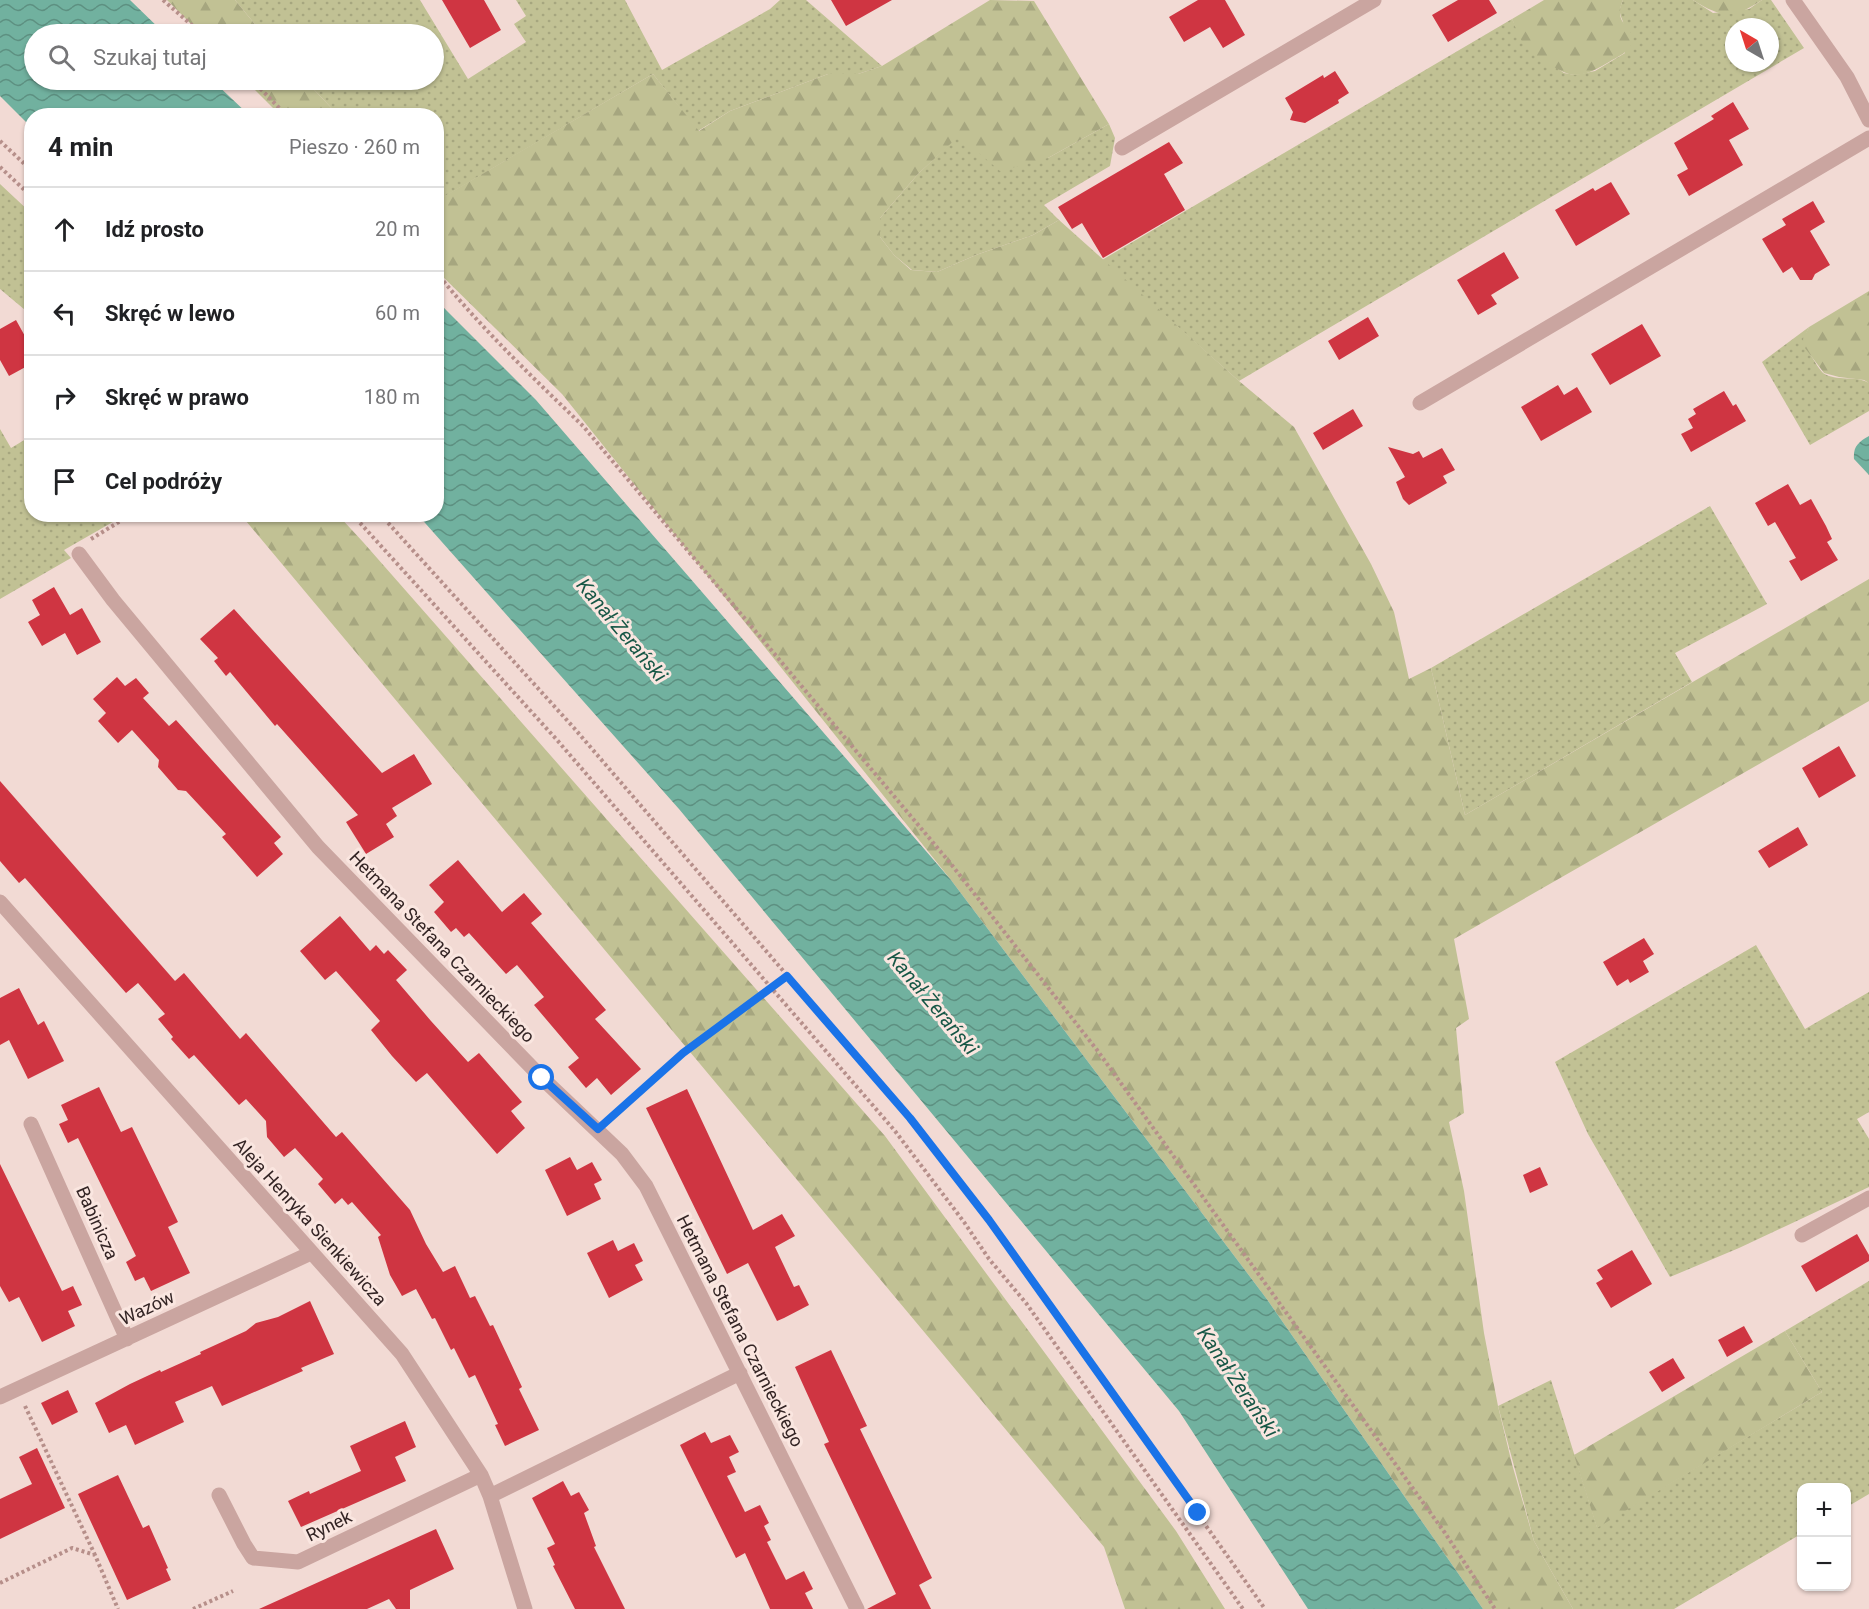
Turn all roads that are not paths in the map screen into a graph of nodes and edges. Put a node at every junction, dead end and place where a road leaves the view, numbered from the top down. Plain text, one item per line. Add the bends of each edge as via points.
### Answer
1 (1374, 0) edge
2 (1793, 0) edge
3 (1869, 120) edge
4 (1869, 138) edge
5 (1122, 148) dead end
6 (1420, 403) dead end
7 (79, 554) road end
8 (0, 902) edge
9 (31, 1124) dead end
10 (1869, 1198) edge
11 (1802, 1235) dead end
12 (311, 1253) junction
13 (127, 1339) junction
14 (740, 1373) junction
15 (0, 1397) edge
16 (481, 1474) junction
17 (219, 1495) dead end
18 (490, 1496) junction
19 (525, 1609) edge
20 (857, 1609) edge

1 - 5 street
2 - 3 street via 1848,77
4 - 6 street
7 - 14 street, Hetmana Stefana Czarnieckiego via 318,847 542,1078 622,1154 646,1186
8 - 12 street, Aleja Henryka Sienkiewicza
9 - 13 street, Babinicza
10 - 11 street
12 - 13 street, Wazów
12 - 16 street, Aleja Henryka Sienkiewicza via 402,1354
13 - 15 street, Wazów
14 - 18 street
14 - 20 street, Hetmana Stefana Czarnieckiego
16 - 17 street, Rynek via 298,1562 253,1558
16 - 18 street, Aleja Henryka Sienkiewicza
18 - 19 street, Aleja Henryka Sienkiewicza

